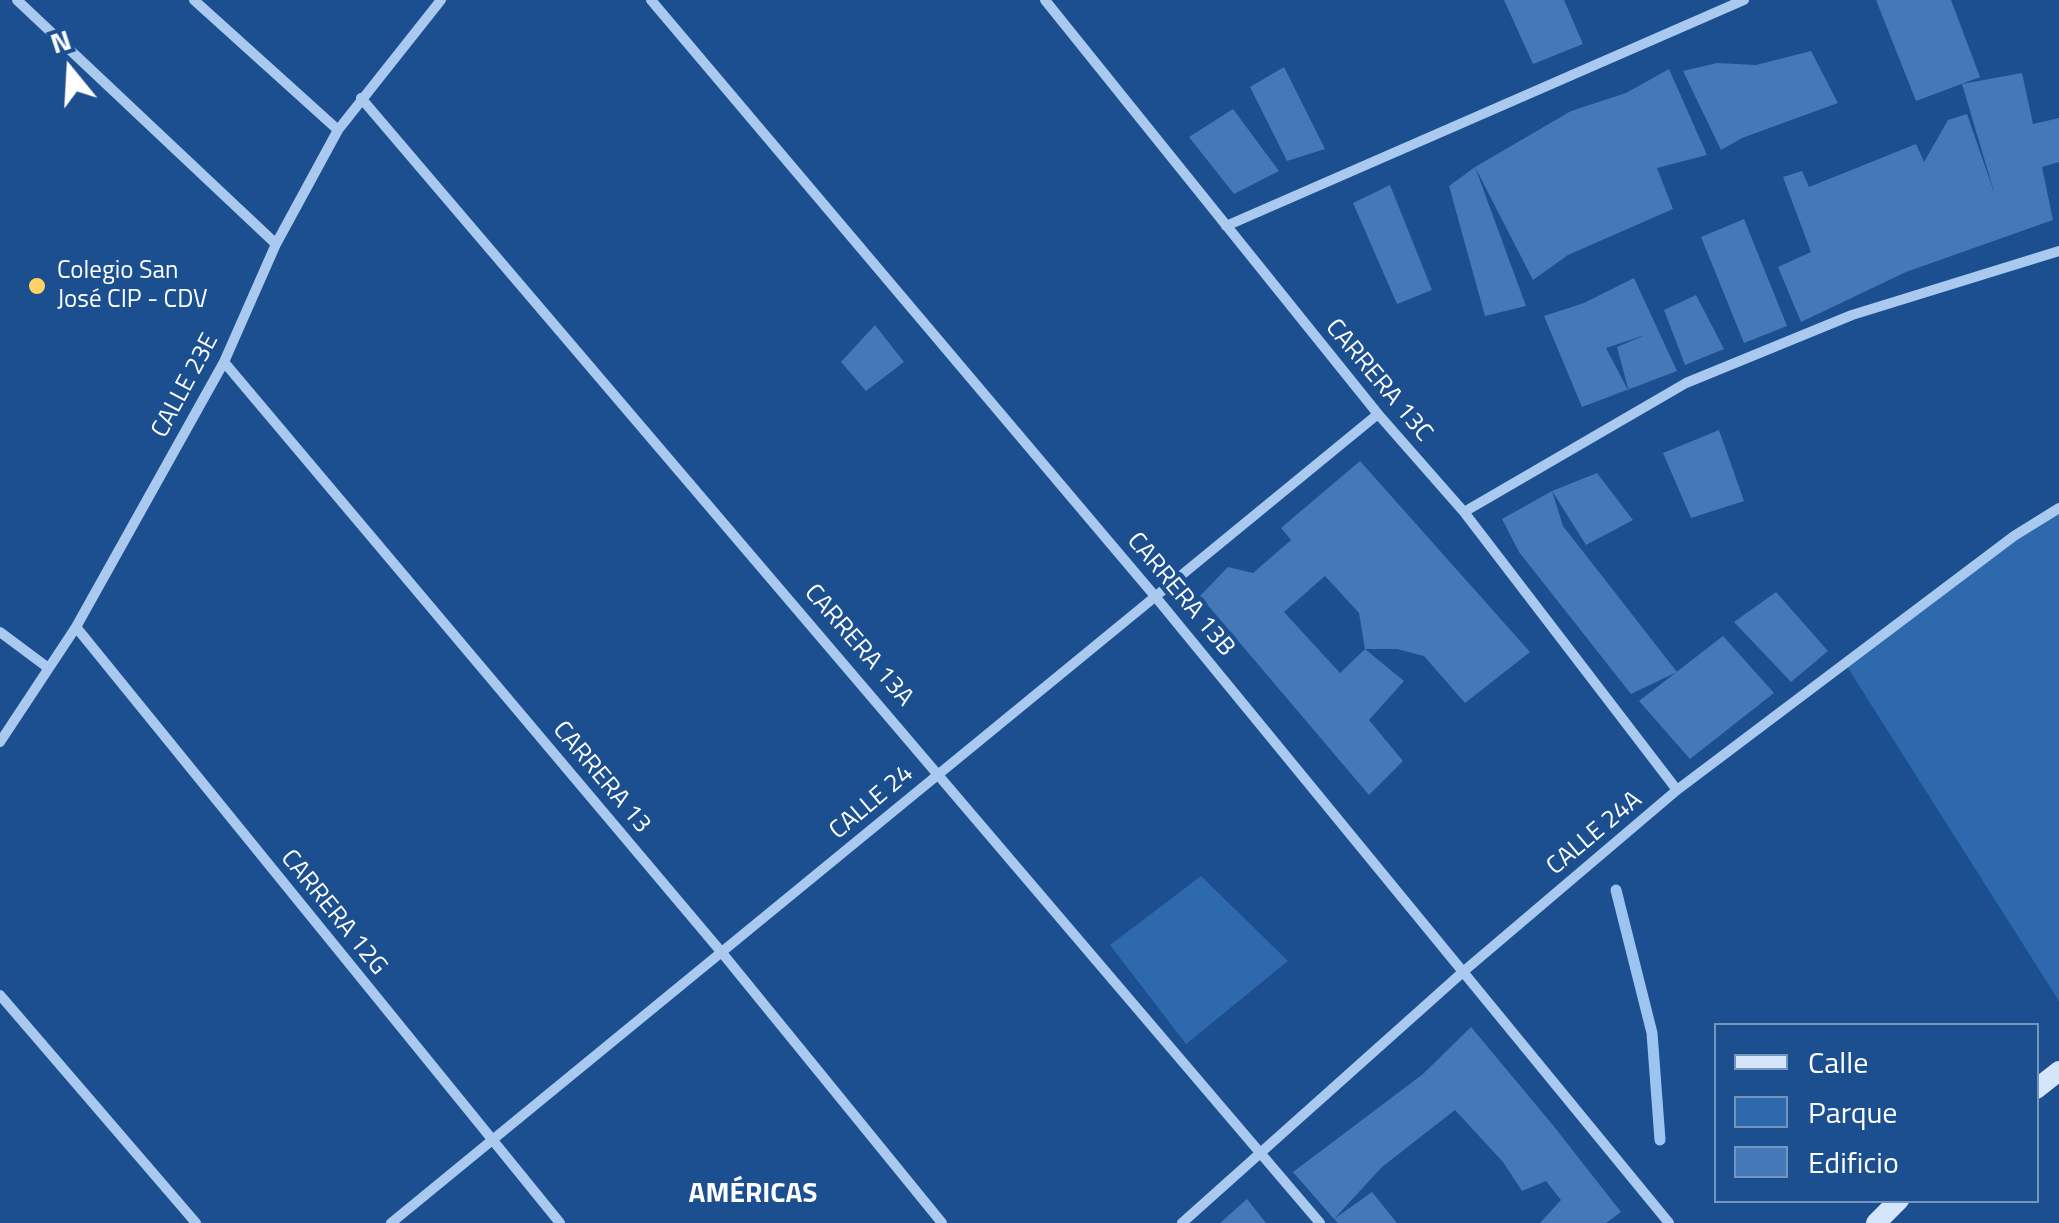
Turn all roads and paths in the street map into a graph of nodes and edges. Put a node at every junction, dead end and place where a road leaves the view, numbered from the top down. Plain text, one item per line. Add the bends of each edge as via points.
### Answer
1 (16, 0) edge
2 (194, 0) edge
3 (441, 0) edge
4 (650, 0) edge
5 (1045, 0) edge
6 (1744, 0) edge
7 (361, 98) junction
8 (338, 130) junction
9 (1226, 226) junction
10 (276, 244) junction
11 (2059, 251) edge
12 (224, 362) junction
13 (1378, 414) junction
14 (2059, 508) edge
15 (1464, 512) junction
16 (1154, 594) junction
17 (76, 627) junction
18 (0, 632) edge
19 (46, 667) junction
20 (0, 742) edge
21 (940, 772) junction
22 (1677, 790) junction
23 (723, 954) junction
24 (1464, 971) junction
25 (0, 995) edge
26 (491, 1139) junction
27 (1264, 1153) junction
28 (1896, 1203) edge
29 (196, 1223) edge
30 (392, 1223) edge
31 (560, 1223) edge
32 (942, 1223) edge
33 (1182, 1223) edge
34 (1320, 1223) edge
35 (1669, 1223) edge
36 (1876, 1223) edge

1 - 10 street
2 - 8 street
3 - 7 street, CALLE 23E
4 - 16 street, CARRERA 13B
5 - 9 street, CARRERA 13C
6 - 9 street
7 - 8 street, CALLE 23E
7 - 21 street, CARRERA 13A
8 - 10 street, CALLE 23E
9 - 13 street, CARRERA 13C
10 - 12 street, CALLE 23E
11 - 15 street via 1852,315 1686,384
12 - 17 street, CALLE 23E
12 - 23 street, CARRERA 13
13 - 15 street, CARRERA 13C
13 - 16 street, CALLE 24
14 - 22 street, CALLE 24A
15 - 22 street, CARRERA 13C
16 - 21 street, CALLE 24
16 - 24 street, CARRERA 13B
17 - 19 street, CALLE 23E
17 - 26 street, CARRERA 12G
18 - 19 street
19 - 20 street, CALLE 23E
21 - 23 street, CALLE 24
21 - 27 street, CARRERA 13A
22 - 24 street, CALLE 24A
23 - 26 street, CALLE 24
23 - 32 street, CARRERA 13
24 - 27 street, CALLE 24A
24 - 35 street, CARRERA 13B
25 - 29 street
26 - 30 street, CALLE 24
26 - 31 street, CARRERA 12G
27 - 33 street, CALLE 24A
27 - 34 street, CARRERA 13A
28 - 36 street

